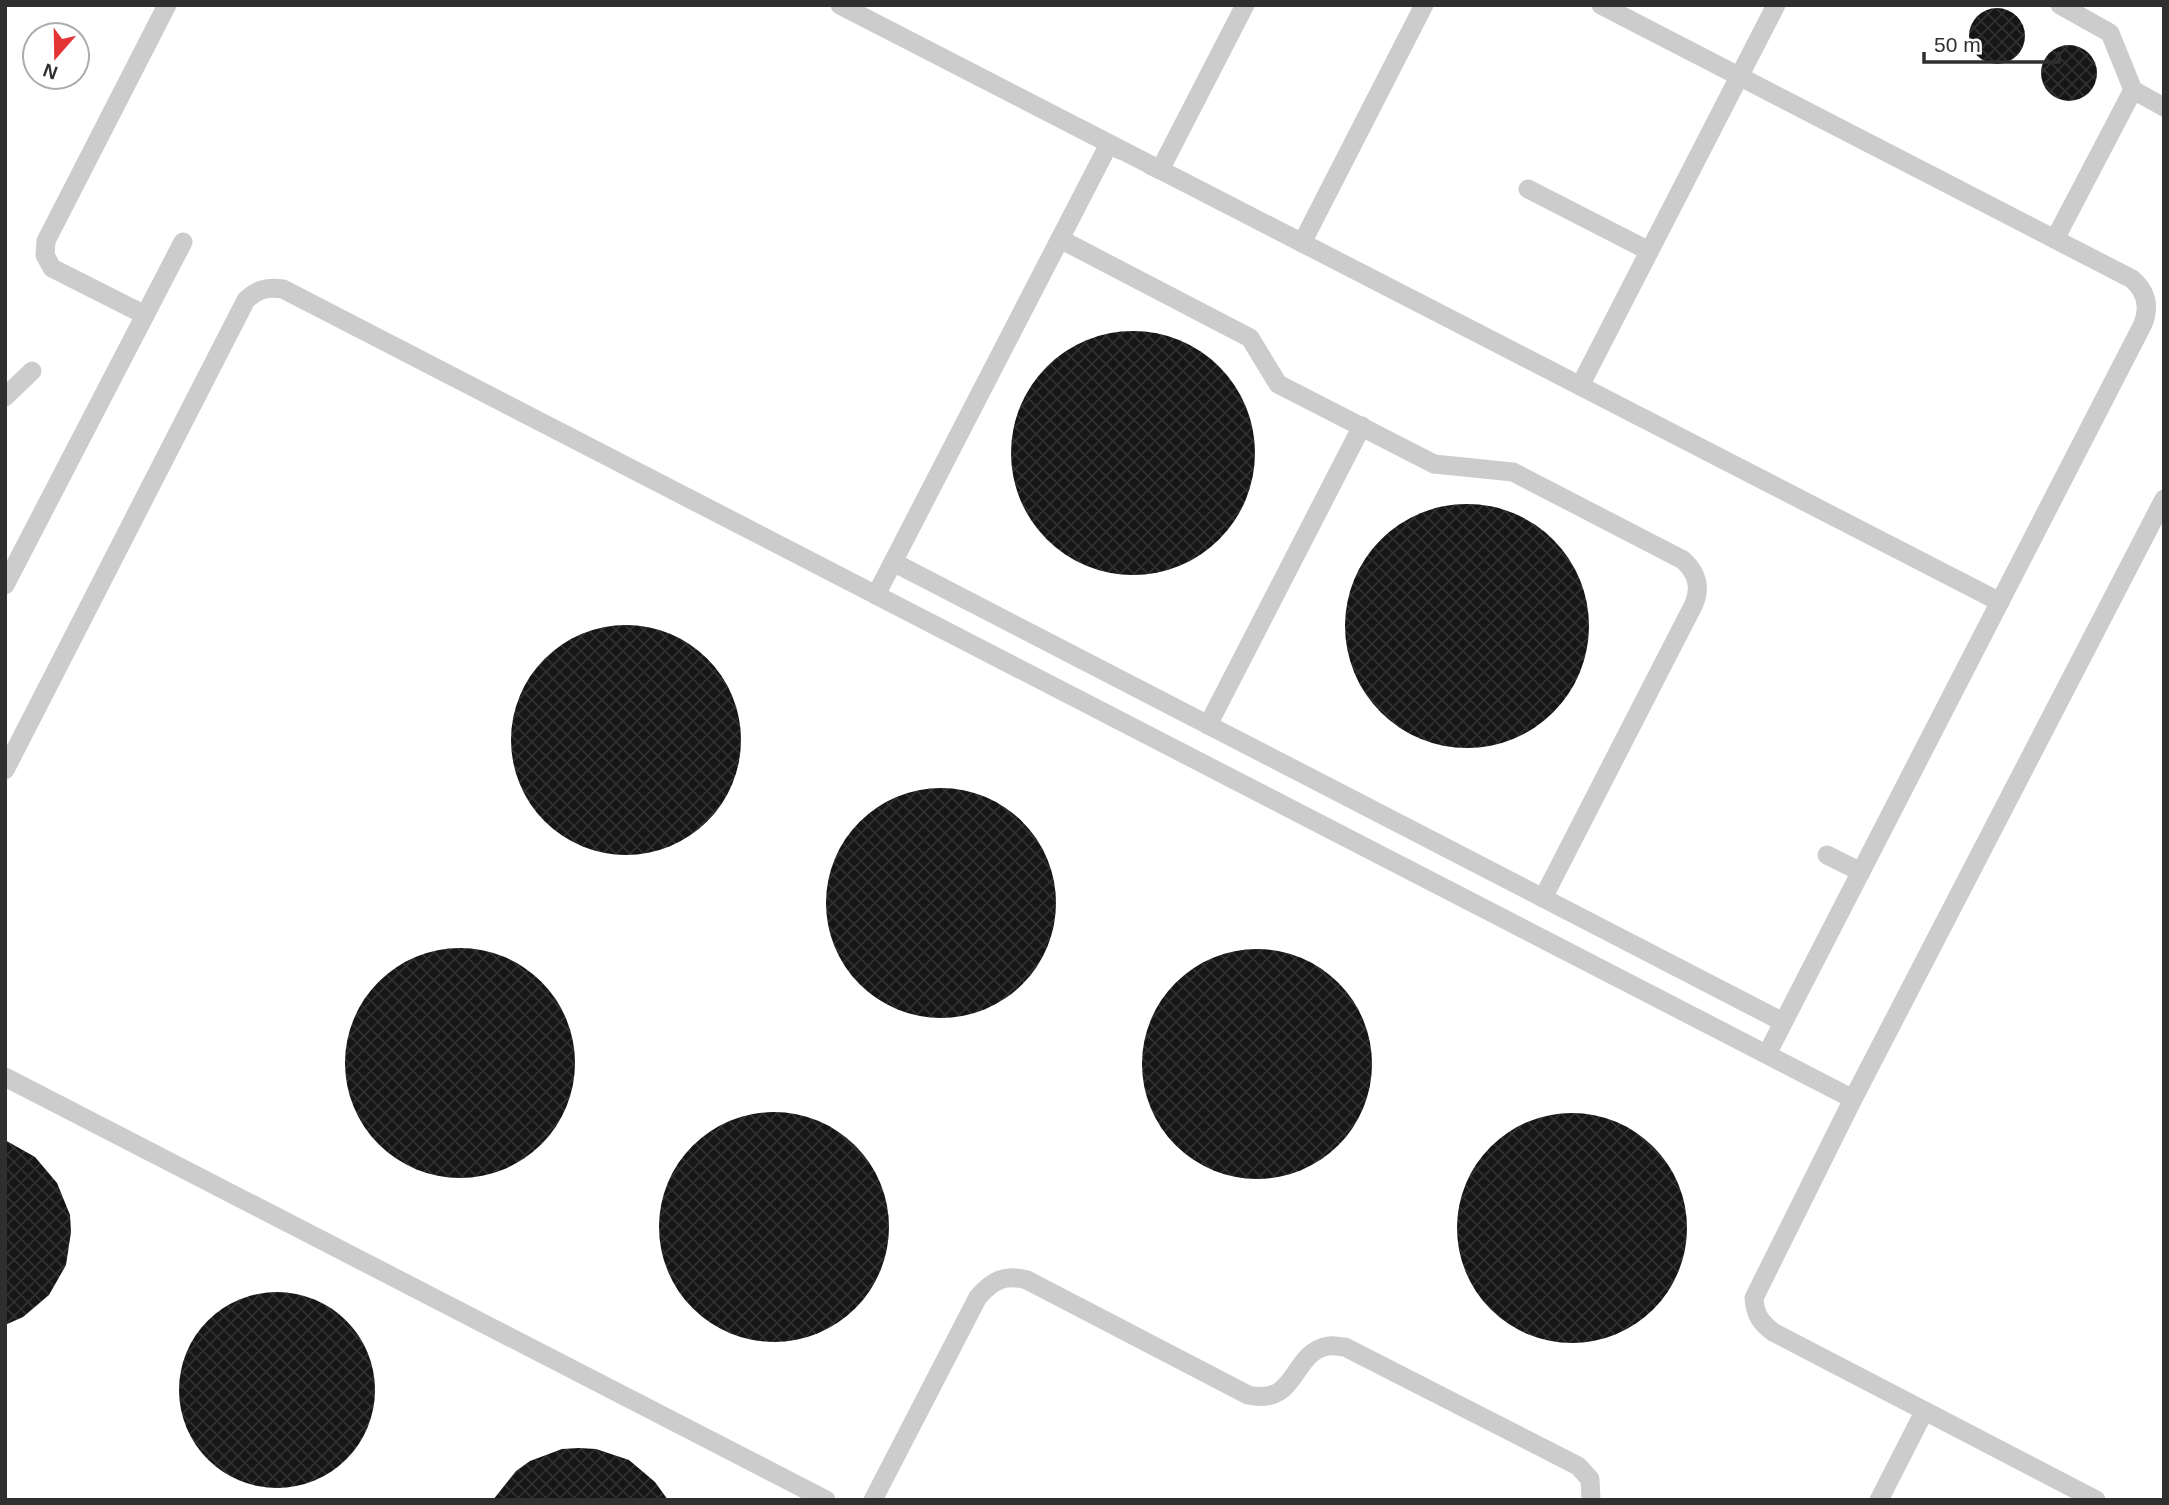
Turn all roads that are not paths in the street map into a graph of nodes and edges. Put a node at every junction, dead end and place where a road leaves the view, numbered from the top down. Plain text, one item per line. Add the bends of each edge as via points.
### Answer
1 (167, 5) edge
2 (840, 5) edge
3 (1245, 5) edge
4 (1424, 5) edge
5 (1601, 5) edge
6 (1776, 5) edge
7 (2060, 5) edge
8 (1739, 77) junction
9 (2133, 90) junction
10 (2164, 107) edge
11 (1528, 189) dead end
12 (1060, 239) junction
13 (2055, 239) junction
14 (183, 242) dead end
15 (1301, 243) junction
16 (1649, 251) junction
17 (145, 315) junction
18 (32, 371) dead end
19 (1580, 386) junction
20 (5, 397) edge
21 (1362, 426) junction
22 (2164, 499) edge
23 (893, 562) junction
24 (5, 585) edge
25 (876, 595) junction
26 (2000, 602) junction
27 (1208, 725) junction
28 (5, 770) edge
29 (1827, 855) dead end
30 (1861, 872) junction
31 (1543, 898) junction
32 (1783, 1022) junction
33 (1767, 1054) junction
34 (5, 1077) edge
35 (1853, 1099) junction
36 (1924, 1412) junction
37 (825, 1500) edge
38 (873, 1500) edge
39 (1591, 1500) edge
40 (1879, 1500) edge
41 (2096, 1500) edge

1 - 17 lane via 46,241 45,255 52,268
2 - 15 lane
3 - 12 lane via 1160,170 1109,144
4 - 15 lane
5 - 8 lane
6 - 8 lane
7 - 9 lane via 2110,33
8 - 13 lane
8 - 16 lane
9 - 10 lane
9 - 13 lane
11 - 16 lane
12 - 21 lane via 1250,338 1278,384
12 - 23 lane
13 - 26 lane via 2132,279 2143,291 2146,316
14 - 17 lane
15 - 19 lane
16 - 19 lane
17 - 24 lane
18 - 20 lane
19 - 26 lane
21 - 27 lane
21 - 31 lane via 1434,464 1513,472 1683,561 1697,580 1695,604
22 - 35 lane
23 - 25 lane
23 - 27 lane
25 - 28 lane via 283,289 269,287 246,300
25 - 33 lane
26 - 30 lane
27 - 31 lane
29 - 30 lane
30 - 32 lane
31 - 32 lane
32 - 33 lane
33 - 35 lane
34 - 37 lane
35 - 36 lane via 1759,1284 1755,1310 1761,1323 1773,1332
36 - 40 lane
36 - 41 lane
38 - 39 lane via 978,1297 999,1278 1012,1276 1261,1398 1285,1387 1312,1353 1328,1346 1345,1347 1578,1466 1590,1479

